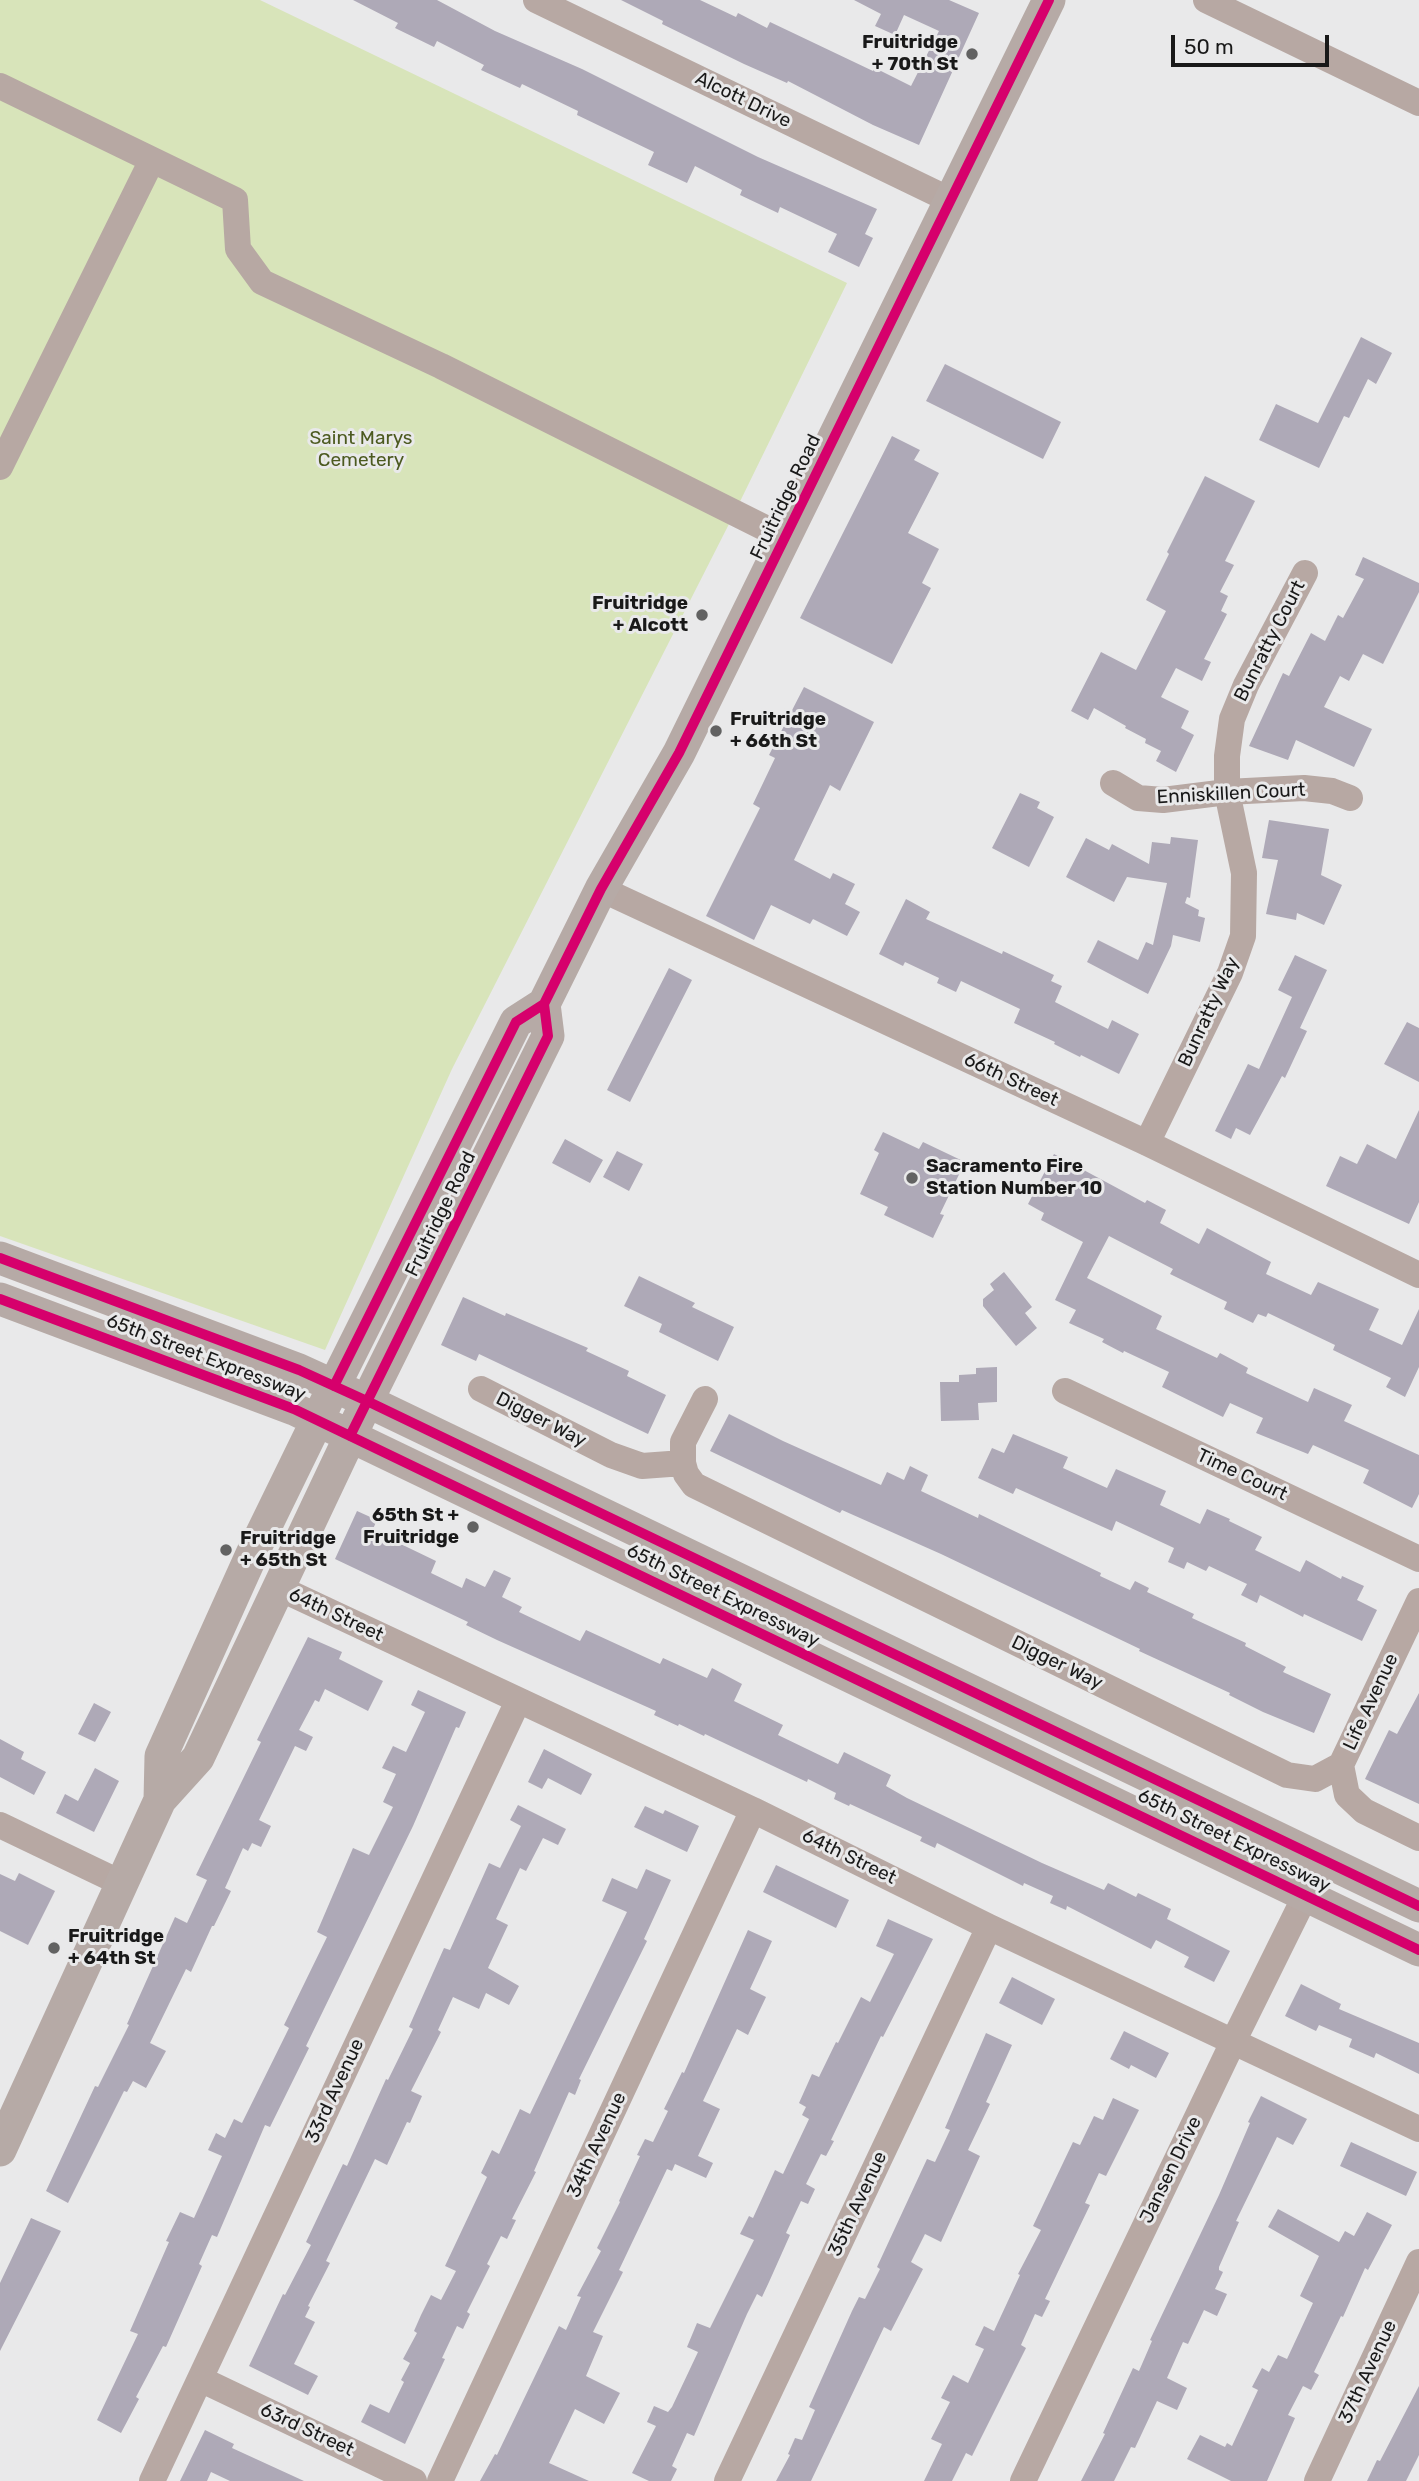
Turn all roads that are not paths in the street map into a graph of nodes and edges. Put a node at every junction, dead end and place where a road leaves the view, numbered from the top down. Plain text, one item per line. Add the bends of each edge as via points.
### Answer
1 (536, 0) edge
2 (1049, 0) edge
3 (1206, 0) edge
4 (0, 86) edge
5 (1419, 103) edge
6 (151, 162) junction
7 (950, 201) junction
8 (0, 467) edge
9 (785, 538) junction
10 (1305, 573) dead end
11 (1113, 783) dead end
12 (1227, 792) junction
13 (1350, 798) dead end
14 (601, 889) junction
15 (544, 1004) junction
16 (1147, 1143) junction
17 (0, 1258) edge
18 (1419, 1275) edge
19 (0, 1298) edge
20 (334, 1386) junction
21 (481, 1389) dead end
22 (1065, 1391) dead end
23 (705, 1399) dead end
24 (367, 1401) junction
25 (318, 1421) junction
26 (350, 1436) junction
27 (683, 1463) junction
28 (1419, 1559) edge
29 (277, 1587) junction
30 (1419, 1601) edge
31 (518, 1701) junction
32 (1341, 1765) junction
33 (160, 1800) junction
34 (753, 1810) junction
35 (0, 1825) edge
36 (1419, 1838) edge
37 (1323, 1860) junction
38 (121, 1883) junction
39 (1306, 1895) junction
40 (1419, 1906) edge
41 (989, 1927) junction
42 (1419, 1950) edge
43 (1233, 2042) junction
44 (1419, 2129) edge
45 (0, 2150) edge
46 (1419, 2262) edge
47 (201, 2379) junction
48 (152, 2481) edge
49 (414, 2481) edge
50 (440, 2481) edge
51 (727, 2481) edge
52 (1023, 2481) edge
53 (1317, 2481) edge

1 - 7 street, Alcott Drive
2 - 7 main road, Fruitridge Road
3 - 5 street
4 - 6 street
6 - 8 street
6 - 9 street via 235,200 238,249 262,282
7 - 9 main road, Fruitridge Road
9 - 14 main road, Fruitridge Road via 679,753
10 - 12 street, Bunratty Court via 1232,719
11 - 12 street, Enniskillen Court via 1138,799
12 - 13 street, Enniskillen Court via 1304,788
12 - 16 street, Bunratty Way via 1244,873 1243,936 1230,973
14 - 15 main road, Fruitridge Road
14 - 16 street, 66th Street
15 - 20 main road, Fruitridge Road via 516,1022
15 - 24 main road, Fruitridge Road via 548,1036
16 - 18 street, 66th Street
17 - 20 main road, 65th Street Expressway
19 - 25 main road, 65th Street Expressway
20 - 24 main road, 65th Street Expressway
20 - 25 main road, Fruitridge Road
21 - 27 street, Digger Way via 611,1455 642,1466
22 - 28 street, Time Court
23 - 27 street via 683,1442
24 - 26 main road, Fruitridge Road
24 - 37 main road, 65th Street Expressway
25 - 26 main road, 65th Street Expressway
25 - 33 main road, Fruitridge Road via 161,1756
26 - 29 main road, Fruitridge Road
26 - 39 main road, 65th Street Expressway
27 - 32 street, Digger Way via 694,1485 1287,1775 1315,1779
29 - 31 street, 64th Street
29 - 33 main road, Fruitridge Road via 198,1758
30 - 32 street, Life Avenue
31 - 34 street, 64th Street
31 - 47 street, 33rd Avenue
32 - 36 street via 1347,1795 1364,1811
33 - 38 main road, Fruitridge Road
34 - 41 street, 64th Street
34 - 50 street, 34th Avenue
35 - 38 street
37 - 39 street, Jansen Drive
37 - 40 main road, 65th Street Expressway
38 - 45 main road, Fruitridge Road
39 - 42 main road, 65th Street Expressway
39 - 43 street, Jansen Drive
41 - 43 street, 64th Street
41 - 51 street, 35th Avenue
43 - 44 street, 64th Street
43 - 52 street, Jansen Drive
46 - 53 street, 37th Avenue
47 - 48 street, 33rd Avenue
47 - 49 street, 63rd Street

